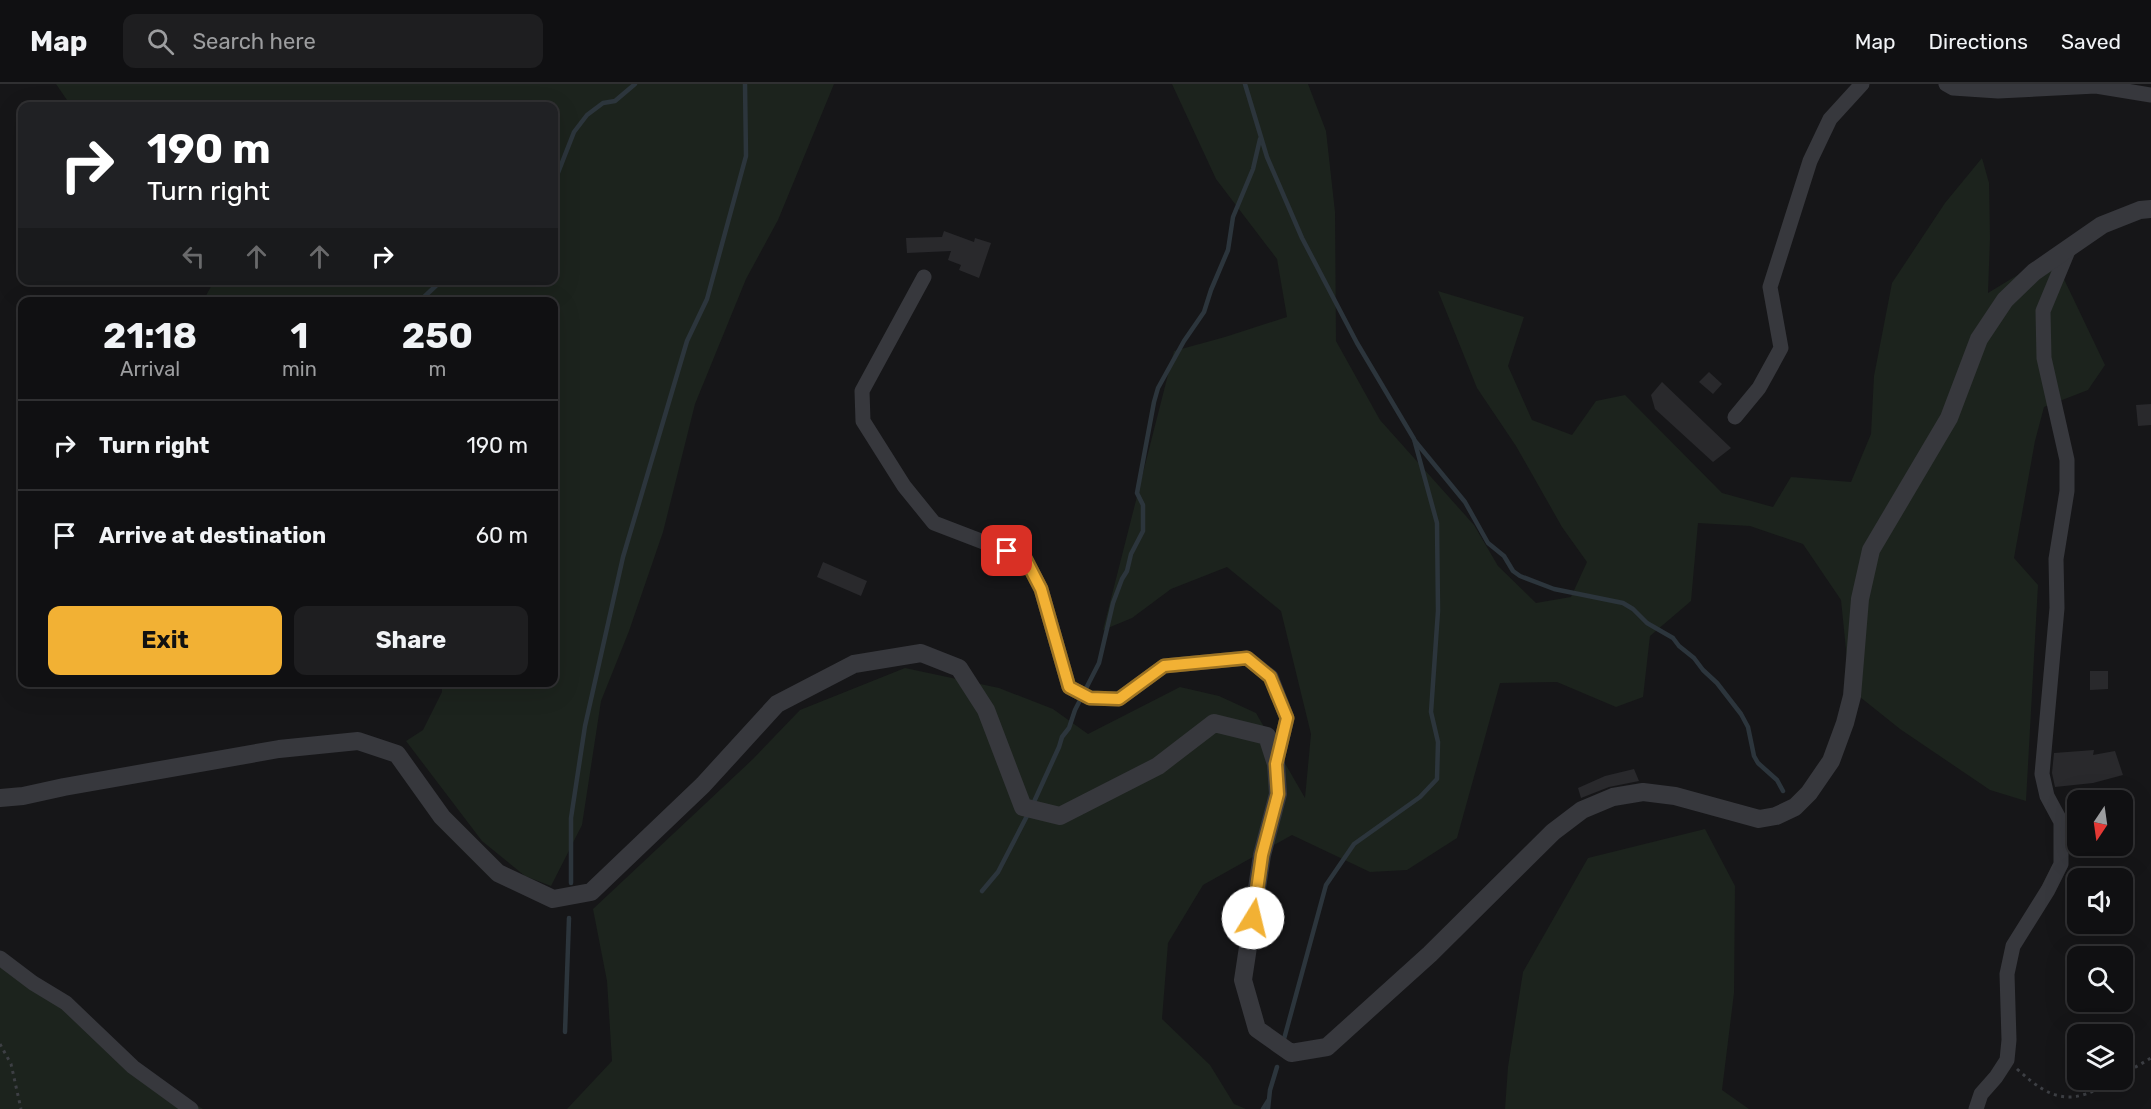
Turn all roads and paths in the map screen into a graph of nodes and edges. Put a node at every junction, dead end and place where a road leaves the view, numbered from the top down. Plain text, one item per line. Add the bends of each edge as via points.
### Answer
1 (1862, 84) edge
2 (1946, 84) edge
3 (1985, 87) edge
4 (2151, 95) edge
5 (2151, 209) edge
6 (2070, 246) junction
7 (924, 277) dead end
8 (1735, 417) dead end
9 (1276, 764) junction
10 (0, 798) edge
11 (0, 958) edge
12 (0, 1044) edge
13 (2151, 1058) edge
14 (2007, 1060) junction
15 (2133, 1069) edge
16 (2097, 1090) edge
17 (21, 1109) edge
18 (191, 1109) edge
19 (1976, 1109) edge

1 - 8 street via 1830,119 1810,161 1770,287 1781,348 1759,388
2 - 3 street via 1953,88
3 - 4 street via 2096,86
5 - 6 street via 2102,225
6 - 9 street via 2034,272 2005,300 1979,339 1948,418 1871,550 1860,599 1852,696 1845,723 1831,761 1795,807 1759,819 1675,796 1643,792 1613,797 1582,810 1553,832 1430,954 1327,1047 1290,1053 1257,1029 1243,980 1262,855 1278,794
6 - 14 street via 2043,311 2044,358 2067,460 2067,491 2056,559 2057,608 2042,774 2047,796 2061,822 2061,864 2013,946 2007,974
7 - 9 street via 862,391 863,421 904,486 934,523 1025,558 1041,589 1069,687 1090,698 1119,699 1164,666 1247,658 1270,677 1287,718
9 - 10 street via 1267,736 1214,723 1158,766 1060,816 1023,807 986,710 959,668 921,653 854,664 777,704 703,786 591,892 553,899 498,873 442,818 397,754 358,741 279,749
11 - 18 street via 66,1003 134,1067
12 - 17 path via 10,1064
13 - 15 path
14 - 16 path via 2036,1087 2062,1099
14 - 19 street via 1981,1094

